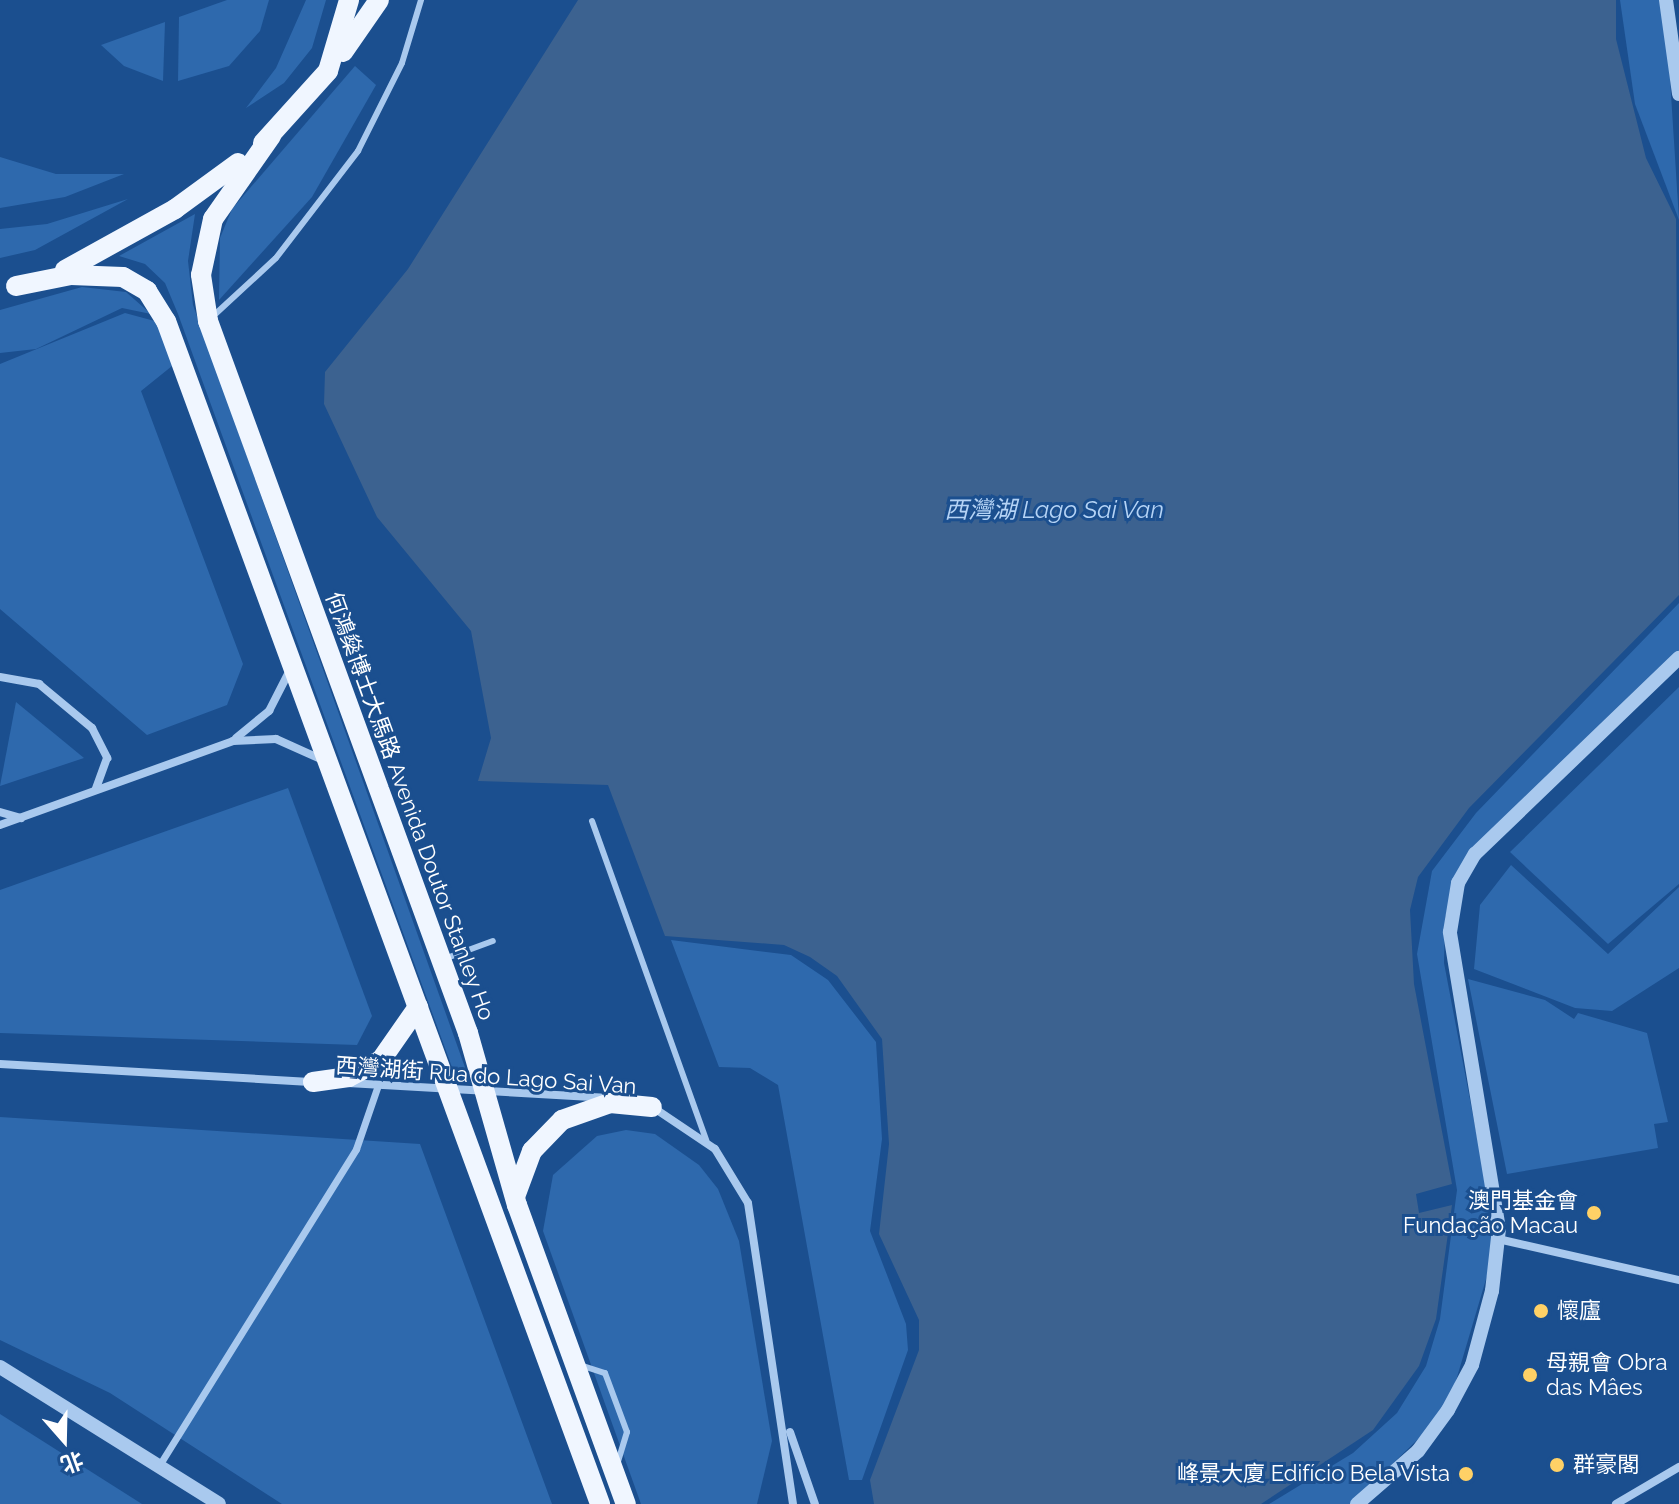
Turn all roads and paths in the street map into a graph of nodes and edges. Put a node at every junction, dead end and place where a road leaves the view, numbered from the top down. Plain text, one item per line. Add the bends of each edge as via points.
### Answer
1 (349, 0) edge
2 (379, 0) edge
3 (421, 0) edge
4 (1666, 0) edge
5 (328, 71) junction
6 (1679, 94) edge
7 (271, 136) junction
8 (8, 288) edge
9 (208, 321) junction
10 (1679, 658) edge
11 (291, 663) junction
12 (0, 677) edge
13 (225, 743) junction
14 (329, 765) junction
15 (96, 790) junction
16 (0, 812) edge
17 (21, 818) junction
18 (592, 821) dead end
19 (0, 825) edge
20 (493, 941) dead end
21 (441, 960) junction
22 (418, 1007) junction
23 (0, 1064) edge
24 (313, 1082) junction
25 (378, 1085) junction
26 (448, 1089) junction
27 (485, 1091) junction
28 (652, 1107) junction
29 (706, 1140) junction
30 (515, 1199) junction
31 (1498, 1239) junction
32 (1679, 1280) edge
33 (0, 1367) edge
34 (786, 1424) junction
35 (160, 1464) junction
36 (1679, 1467) edge
37 (219, 1504) edge
38 (600, 1504) edge
39 (626, 1504) edge
40 (793, 1504) edge
41 (815, 1504) edge
42 (1357, 1504) edge
43 (1616, 1504) edge

1 - 5 main road
2 - 5 main road
3 - 9 lane via 402,63 358,151 276,258
4 - 6 street
5 - 7 main road
7 - 8 main road via 121,242
7 - 9 main road, 何鴻燊博士大馬路 Avenida Doutor Stanley Ho via 213,219 201,275
8 - 11 main road via 71,275 123,277 158,303
9 - 21 main road, 何鴻燊博士大馬路 Avenida Doutor Stanley Ho
10 - 31 street via 1475,854 1458,883 1450,932
11 - 13 street via 269,711
11 - 14 main road
12 - 15 street via 39,684 92,728 107,758
13 - 14 street via 276,739
13 - 15 street
14 - 22 main road
15 - 17 street
16 - 17 street
17 - 19 street
18 - 29 lane
20 - 21 lane
21 - 27 main road, 何鴻燊博士大馬路 Avenida Doutor Stanley Ho
22 - 24 main road via 381,1060 349,1077
22 - 26 main road
23 - 24 street, 西灣湖街 Rua do Lago Sai Van
24 - 25 street, 西灣湖街 Rua do Lago Sai Van
25 - 26 street, 西灣湖街 Rua do Lago Sai Van
25 - 35 street via 356,1149
26 - 27 street, 西灣湖街 Rua do Lago Sai Van
26 - 38 main road
27 - 28 street, 西灣湖街 Rua do Lago Sai Van
27 - 30 main road, 何鴻燊博士大馬路 Avenida Doutor Stanley Ho
28 - 29 street, 西灣湖街 Rua do Lago Sai Van
28 - 30 main road via 610,1103 562,1120 532,1151
29 - 34 street, 西灣湖街 Rua do Lago Sai Van via 731,1169 752,1215
30 - 39 main road, 何鴻燊博士大馬路 Avenida Doutor Stanley Ho
31 - 32 street
31 - 42 street via 1488,1316 1461,1388 1418,1451
33 - 35 street
34 - 40 street, 西灣湖街 Rua do Lago Sai Van
34 - 41 street, 西灣湖街 Rua do Lago Sai Van
35 - 37 street
36 - 43 street

